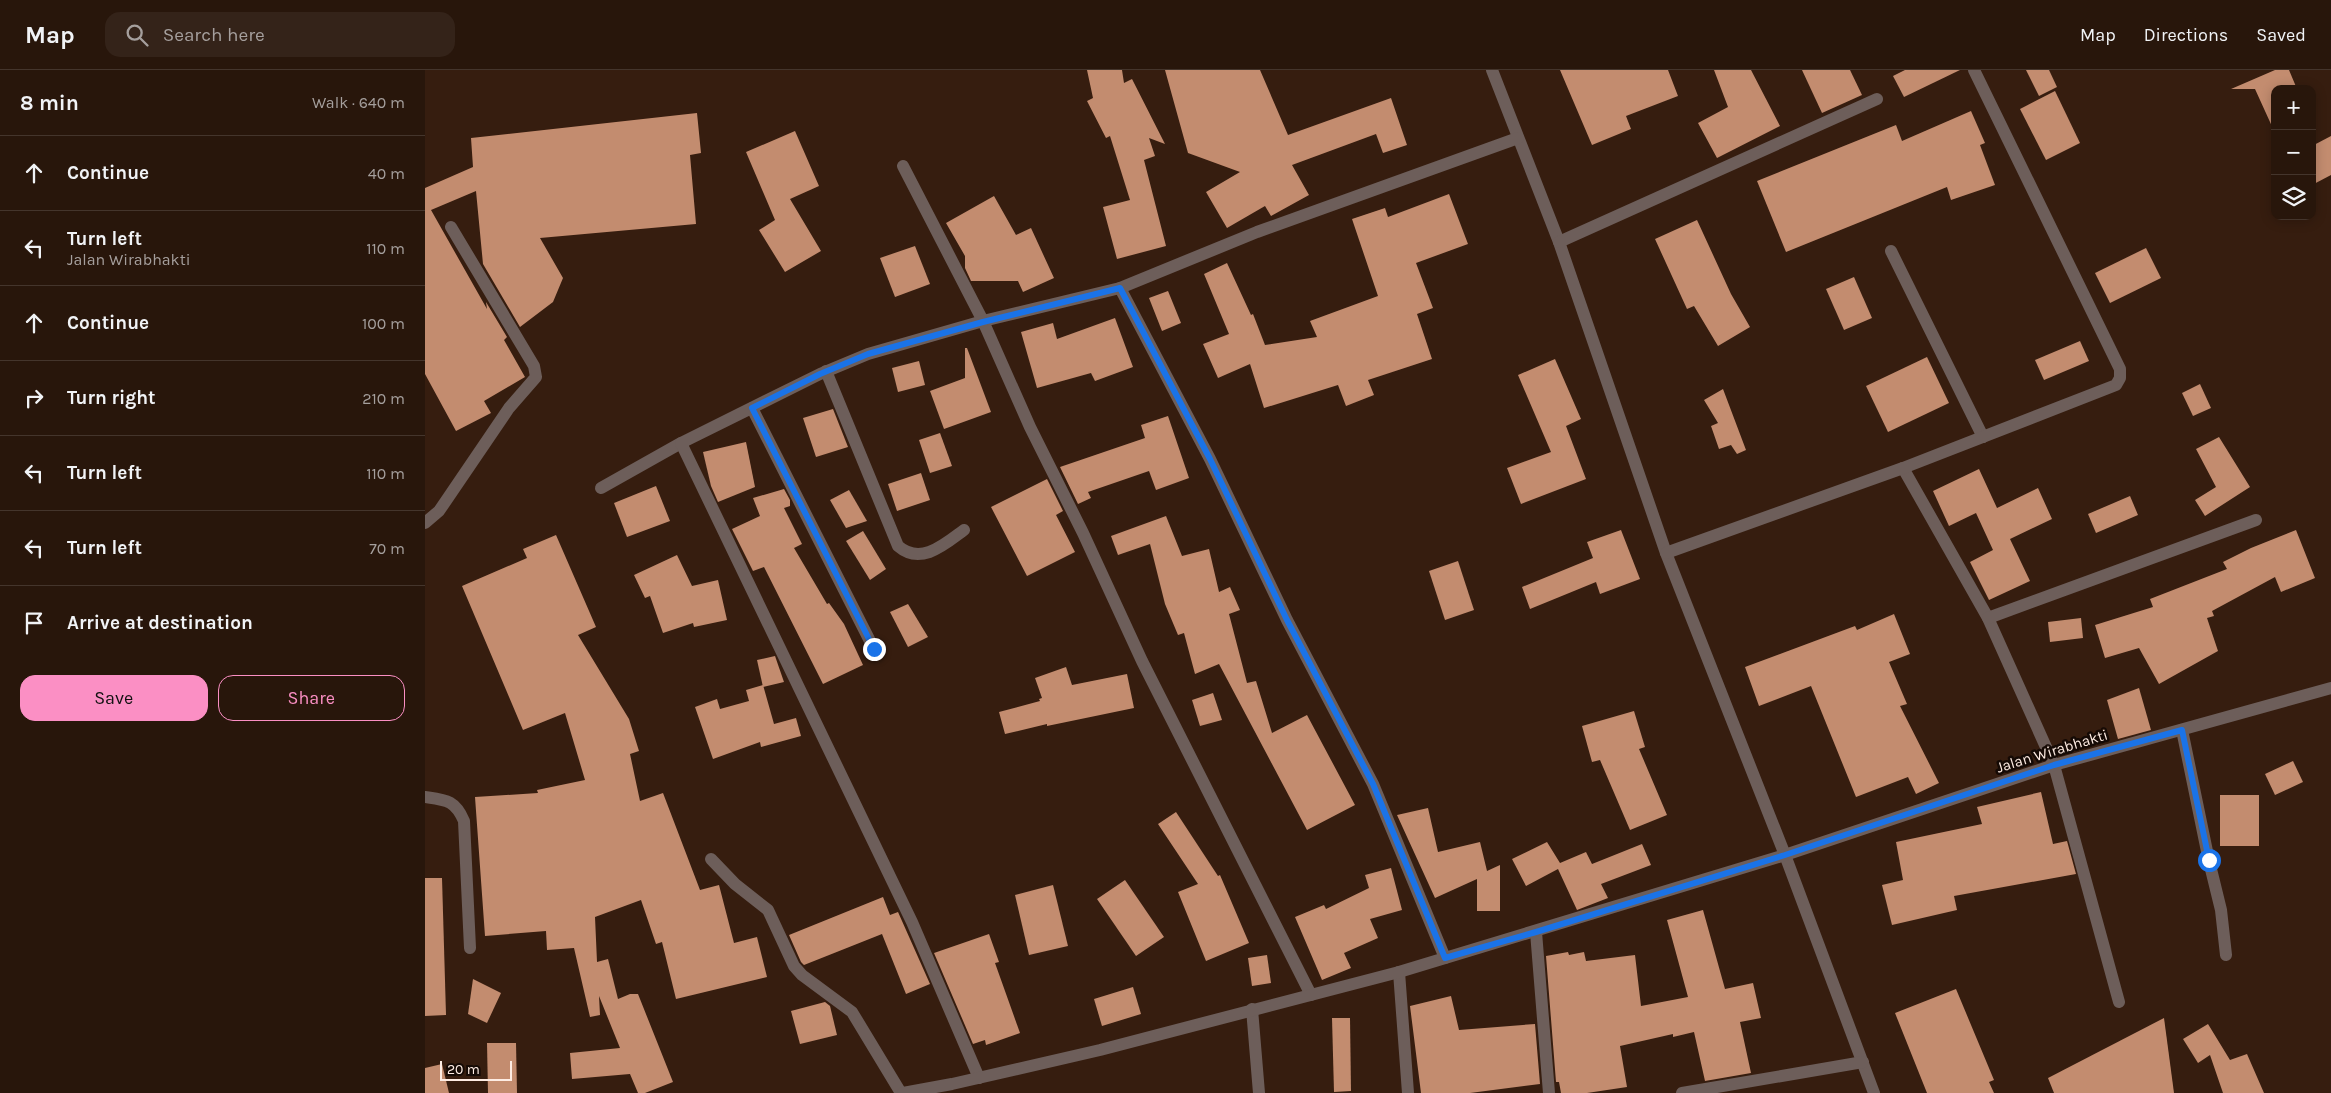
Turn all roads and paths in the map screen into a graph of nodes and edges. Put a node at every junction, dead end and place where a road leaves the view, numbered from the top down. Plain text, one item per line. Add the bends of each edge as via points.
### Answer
1 (1492, 70) edge
2 (1974, 70) edge
3 (1877, 99) dead end
4 (1518, 138) junction
5 (903, 166) dead end
6 (451, 227) dead end
7 (1559, 242) junction
8 (1891, 251) dead end
9 (1120, 288) junction
10 (983, 322) junction
11 (827, 371) junction
12 (752, 408) junction
13 (1983, 438) junction
14 (681, 443) junction
15 (1903, 468) junction
16 (601, 488) dead end
17 (2256, 520) dead end
18 (425, 523) edge
19 (964, 530) dead end
20 (1666, 553) junction
21 (1988, 618) junction
22 (874, 649) dead end
23 (2331, 688) edge
24 (2182, 730) junction
25 (2054, 765) junction
26 (425, 797) edge
27 (1785, 855) junction
28 (711, 859) dead end
29 (1536, 932) junction
30 (470, 948) dead end
31 (2226, 955) dead end
32 (1445, 958) junction
33 (1399, 972) junction
34 (1311, 995) junction
35 (2119, 1002) dead end
36 (1252, 1009) junction
37 (1863, 1062) junction
38 (979, 1078) junction
39 (952, 1089) edge
40 (902, 1093) edge
41 (1259, 1093) edge
42 (1408, 1093) edge
43 (1549, 1093) edge
44 (1682, 1093) edge
45 (1874, 1093) edge

1 - 4 street
2 - 13 street via 2121,369 2116,385
3 - 7 street
4 - 7 street
4 - 9 street via 1257,232
5 - 10 street
6 - 18 street via 534,366 536,377 509,408 439,511
7 - 20 street
8 - 13 street
9 - 10 street
9 - 32 street via 1373,784
10 - 11 street via 868,354
10 - 34 street via 1142,662
11 - 12 street
11 - 19 street via 898,546 906,553 923,554 940,548
12 - 14 street
12 - 22 street
13 - 15 street
14 - 16 street
14 - 38 street via 912,922
15 - 20 street
15 - 21 street
17 - 21 street
20 - 27 street
21 - 25 street
23 - 24 street, Jalan Wirabhakti
24 - 25 street, Jalan Wirabhakti
24 - 31 street via 2221,910
25 - 27 street, Jalan Wirabhakti
25 - 35 street
26 - 30 street via 447,800 459,808 464,821
27 - 29 street, Jalan Wirabhakti
27 - 37 street
28 - 40 street via 735,884 768,910 794,966 802,975 852,1012
29 - 32 street, Jalan Wirabhakti
29 - 43 street
32 - 33 street, Jalan Wirabhakti
33 - 34 street, Jalan Wirabhakti
33 - 42 street
34 - 36 street, Jalan Wirabhakti
36 - 38 street, Jalan Wirabhakti via 1100,1050
36 - 41 street
37 - 44 street
37 - 45 street
38 - 39 street, Jalan Wirabhakti
39 - 40 street, Jalan Wirabhakti

